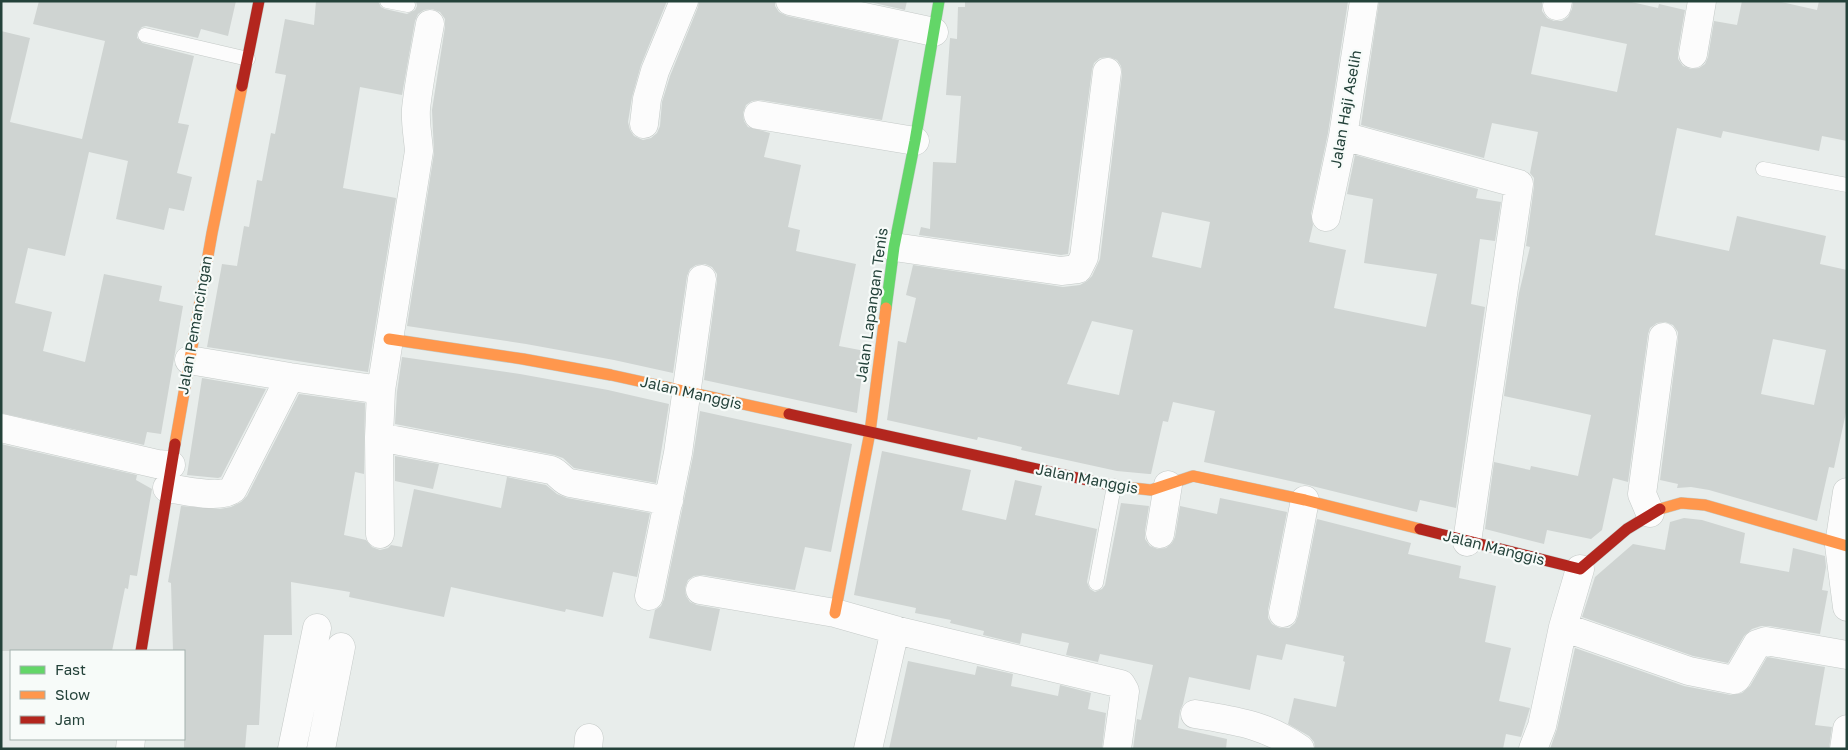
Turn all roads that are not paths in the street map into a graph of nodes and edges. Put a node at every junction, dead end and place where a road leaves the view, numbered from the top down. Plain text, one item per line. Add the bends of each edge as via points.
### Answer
1 (259, 1) edge
2 (388, 1) edge
3 (684, 1) edge
4 (790, 1) edge
5 (939, 1) edge
6 (1364, 1) edge
7 (1702, 1) edge
8 (408, 5) dead end
9 (430, 24) dead end
10 (934, 32) junction
11 (145, 35) dead end
12 (1693, 54) dead end
13 (248, 59) junction
14 (1107, 72) dead end
15 (758, 115) dead end
16 (644, 124) dead end
17 (1342, 136) junction
18 (915, 141) junction
19 (1763, 169) dead end
20 (1847, 185) edge
21 (1326, 217) dead end
22 (894, 247) junction
23 (702, 279) dead end
24 (1663, 337) dead end
25 (389, 338) junction
26 (189, 360) junction
27 (290, 377) junction
28 (381, 390) junction
29 (686, 393) junction
30 (1, 428) edge
31 (870, 432) junction
32 (379, 437) junction
33 (169, 477) junction
34 (1168, 485) junction
35 (1114, 486) junction
36 (1847, 492) edge
37 (1305, 500) junction
38 (669, 501) junction
39 (1650, 513) junction
40 (380, 534) dead end
41 (1160, 534) dead end
42 (1467, 542) junction
43 (1843, 546) edge
44 (1580, 569) junction
45 (1096, 583) dead end
46 (700, 590) dead end
47 (649, 596) dead end
48 (1847, 607) edge
49 (835, 613) junction
50 (1283, 613) dead end
51 (317, 628) dead end
52 (1563, 628) junction
53 (895, 630) junction
54 (341, 647) dead end
55 (141, 650) edge
56 (1847, 655) edge
57 (1195, 714) dead end
58 (1847, 729) edge
59 (292, 749) edge
60 (320, 749) edge
61 (868, 749) edge
62 (1118, 749) edge
63 (1300, 749) edge
64 (1533, 749) edge
65 (1844, 749) edge

1 - 13 street, Jalan Pemancingan
2 - 8 lane
3 - 16 street via 655,71
4 - 10 street
5 - 10 street, Jalan Lapangan Tenis
6 - 17 street, Jalan Haji Aselih
7 - 12 street
9 - 25 street via 416,108 418,151
10 - 18 street, Jalan Lapangan Tenis
11 - 13 lane
13 - 26 street, Jalan Pemancingan
14 - 22 street via 1084,257 1078,269 1061,271
15 - 18 street
17 - 21 street, Jalan Haji Aselih
17 - 42 street via 1519,184
18 - 22 street, Jalan Lapangan Tenis
19 - 20 lane
22 - 31 street, Jalan Lapangan Tenis
23 - 29 street
24 - 39 street via 1642,494
25 - 28 street
25 - 29 street, Jalan Manggis via 561,365
26 - 27 street
26 - 33 street, Jalan Pemancingan
27 - 28 street
27 - 33 street via 233,489 219,494
28 - 32 street
29 - 31 street, Jalan Manggis
29 - 38 street
30 - 33 street via 157,464
31 - 35 street, Jalan Manggis
31 - 49 street, Jalan Lapangan Tenis
32 - 38 street via 551,470 565,482
32 - 40 street
33 - 55 street, Jalan Pemancingan
34 - 35 street, Jalan Manggis via 1150,490
34 - 37 street, Jalan Manggis via 1193,476
34 - 41 street
35 - 45 lane
36 - 43 street
37 - 42 street, Jalan Manggis
37 - 50 street
38 - 47 street
39 - 43 street via 1682,503 1705,505
39 - 44 street
42 - 44 street, Jalan Manggis
43 - 48 street
44 - 52 street
46 - 49 street
49 - 53 street
51 - 59 street
52 - 56 street via 1690,671 1734,680 1760,642
52 - 64 street via 1542,726
53 - 61 street
53 - 62 street via 1121,684 1125,691
54 - 60 street
57 - 63 street via 1250,723 1284,737
58 - 65 street

